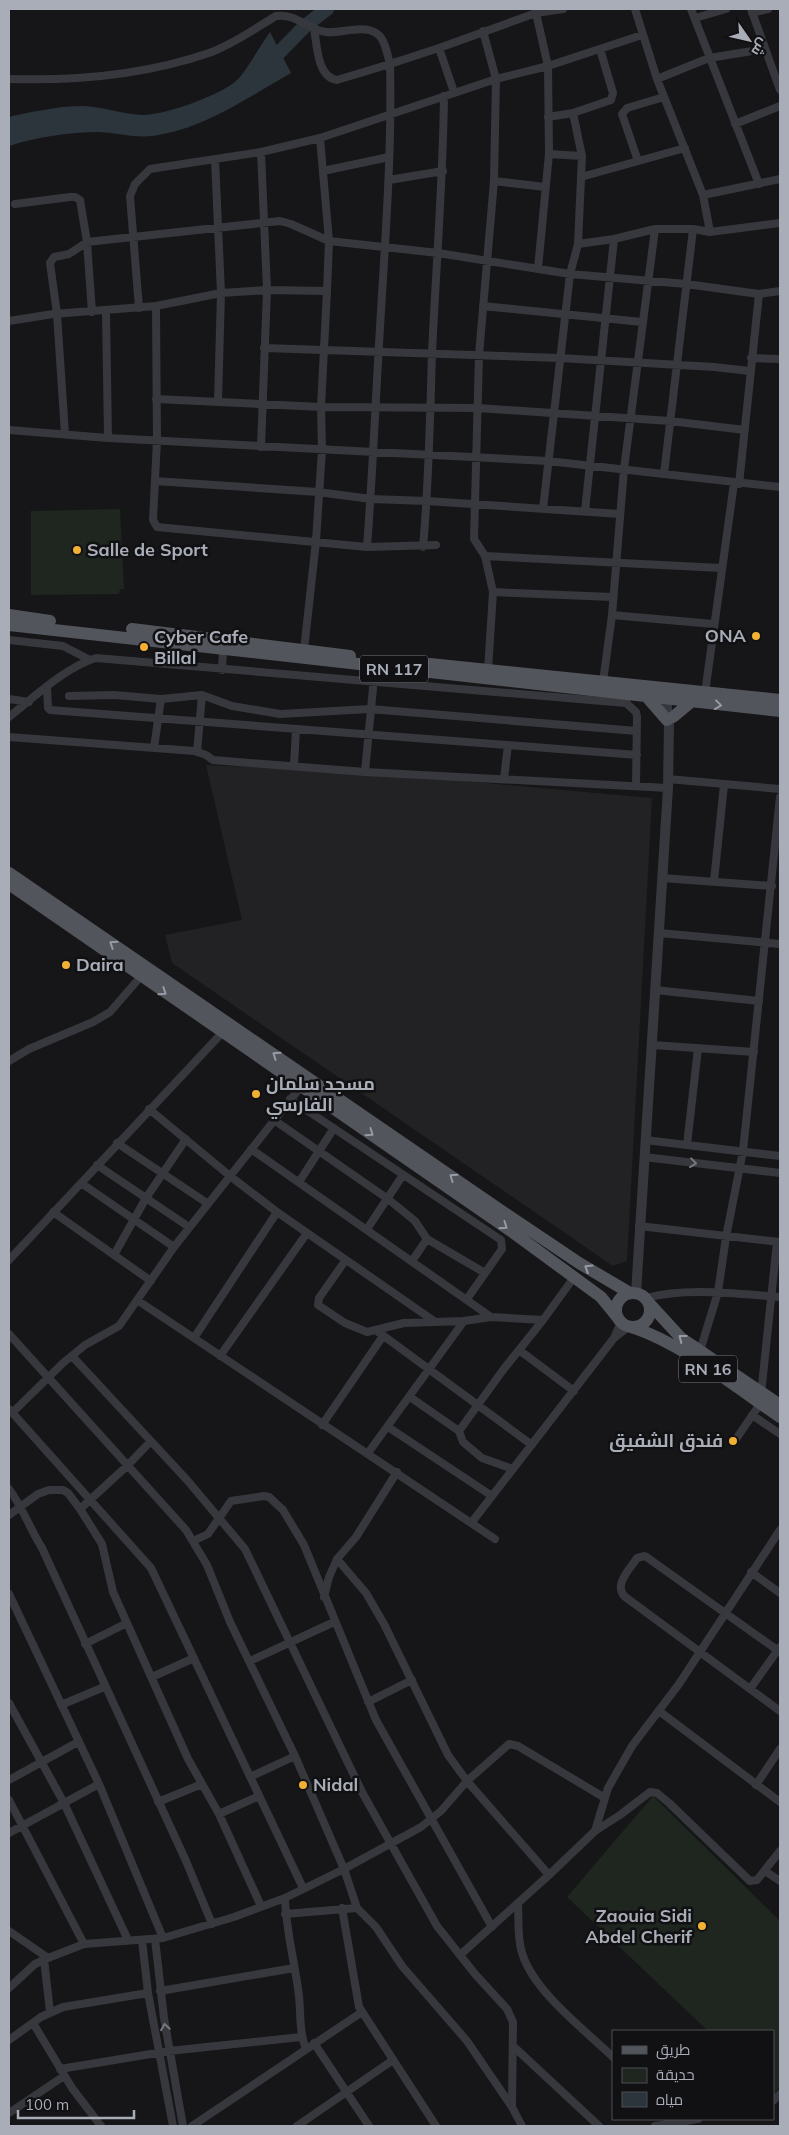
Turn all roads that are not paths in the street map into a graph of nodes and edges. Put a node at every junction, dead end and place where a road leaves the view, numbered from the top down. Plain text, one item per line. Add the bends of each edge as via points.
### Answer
1 (563, 9) edge
2 (635, 9) edge
3 (692, 9) edge
4 (726, 9) edge
5 (768, 9) edge
6 (751, 11) edge
7 (536, 13) junction
8 (695, 18) junction
9 (314, 28) junction
10 (483, 31) junction
11 (642, 35) junction
12 (439, 48) junction
13 (600, 49) junction
14 (765, 49) junction
15 (710, 58) junction
16 (390, 64) junction
17 (548, 66) junction
18 (9, 79) edge
19 (496, 79) junction
20 (657, 79) junction
21 (780, 90) edge
22 (454, 92) junction
23 (444, 96) junction
24 (664, 97) junction
25 (780, 106) edge
26 (573, 113) junction
27 (391, 115) junction
28 (548, 117) junction
29 (735, 124) junction
30 (320, 138) junction
31 (685, 148) junction
32 (261, 152) junction
33 (549, 154) junction
34 (582, 156) junction
35 (389, 157) junction
36 (215, 159) junction
37 (638, 161) junction
38 (324, 171) junction
39 (443, 171) junction
40 (581, 177) junction
41 (389, 180) junction
42 (780, 180) edge
43 (494, 181) junction
44 (760, 184) junction
45 (545, 187) junction
46 (703, 195) junction
47 (15, 204) dead end
48 (263, 223) junction
49 (780, 223) edge
50 (218, 228) junction
51 (655, 229) junction
52 (693, 229) junction
53 (710, 232) junction
54 (134, 237) junction
55 (614, 239) junction
56 (329, 241) junction
57 (87, 242) junction
58 (578, 244) junction
59 (385, 246) junction
60 (438, 253) junction
61 (488, 262) junction
62 (538, 268) junction
63 (570, 274) junction
64 (609, 277) junction
65 (647, 281) junction
66 (686, 284) junction
67 (267, 290) junction
68 (328, 291) junction
69 (780, 291) edge
70 (221, 293) junction
71 (759, 294) junction
72 (156, 306) junction
73 (483, 306) junction
74 (139, 308) junction
75 (106, 311) junction
76 (92, 312) junction
77 (57, 314) junction
78 (566, 314) junction
79 (605, 318) junction
80 (9, 321) edge
81 (642, 322) junction
82 (264, 348) junction
83 (324, 350) junction
84 (378, 353) junction
85 (432, 355) junction
86 (479, 355) junction
87 (560, 358) junction
88 (751, 358) junction
89 (780, 359) edge
90 (600, 361) junction
91 (638, 363) junction
92 (679, 364) junction
93 (750, 371) junction
94 (156, 399) junction
95 (218, 401) junction
96 (261, 403) junction
97 (376, 406) junction
98 (432, 406) junction
99 (321, 407) junction
100 (478, 408) junction
101 (554, 413) junction
102 (595, 417) junction
103 (630, 420) junction
104 (670, 422) junction
105 (9, 430) edge
106 (745, 430) junction
107 (65, 434) junction
108 (108, 438) junction
109 (157, 440) junction
110 (261, 446) junction
111 (322, 450) junction
112 (375, 451) junction
113 (430, 454) junction
114 (475, 457) junction
115 (548, 461) junction
116 (589, 466) junction
117 (624, 469) junction
118 (664, 474) junction
119 (155, 481) junction
120 (736, 484) junction
121 (780, 487) edge
122 (318, 492) junction
123 (371, 499) junction
124 (427, 500) junction
125 (475, 504) junction
126 (543, 509) junction
127 (585, 511) junction
128 (620, 514) junction
129 (316, 541) junction
130 (436, 545) dead end
131 (367, 546) junction
132 (423, 547) junction
133 (485, 556) junction
134 (614, 564) junction
135 (721, 568) junction
136 (493, 592) junction
137 (612, 597) junction
138 (9, 615) edge
139 (612, 615) junction
140 (713, 624) junction
141 (9, 625) edge
142 (9, 640) edge
143 (223, 650) junction
144 (304, 650) junction
145 (90, 660) junction
146 (375, 667) junction
147 (222, 670) junction
148 (488, 670) junction
149 (373, 680) junction
150 (603, 682) junction
151 (46, 688) junction
152 (705, 693) junction
153 (202, 695) junction
154 (673, 695) junction
155 (69, 696) dead end
156 (647, 697) junction
157 (9, 699) edge
158 (161, 699) junction
159 (627, 699) junction
160 (780, 700) edge
161 (28, 702) junction
162 (692, 702) junction
163 (370, 709) junction
164 (780, 711) edge
165 (9, 717) edge
166 (158, 717) junction
167 (199, 720) junction
168 (670, 720) junction
169 (296, 729) junction
170 (637, 731) junction
171 (368, 734) junction
172 (9, 737) edge
173 (508, 745) junction
174 (154, 748) junction
175 (197, 752) junction
176 (637, 755) junction
177 (294, 766) junction
178 (365, 772) junction
179 (504, 779) junction
180 (668, 783) junction
181 (724, 785) junction
182 (636, 786) junction
183 (780, 789) edge
184 (780, 797) edge
185 (9, 873) edge
186 (662, 878) junction
187 (714, 881) junction
188 (9, 884) edge
189 (772, 886) junction
190 (659, 933) junction
191 (765, 943) junction
192 (780, 944) edge
193 (145, 973) junction
194 (655, 990) junction
195 (759, 1000) junction
196 (222, 1033) junction
197 (652, 1045) junction
198 (698, 1048) junction
199 (754, 1052) junction
200 (9, 1061) edge
201 (305, 1082) junction
202 (290, 1099) junction
203 (149, 1109) junction
204 (274, 1120) junction
205 (334, 1128) junction
206 (186, 1139) junction
207 (645, 1140) junction
208 (117, 1143) junction
209 (687, 1145) junction
210 (251, 1149) junction
211 (319, 1151) junction
212 (743, 1151) junction
213 (780, 1156) edge
214 (644, 1157) junction
215 (98, 1164) junction
216 (739, 1169) junction
217 (162, 1173) junction
218 (780, 1173) edge
219 (404, 1175) junction
220 (230, 1176) junction
221 (81, 1182) junction
222 (299, 1182) junction
223 (460, 1196) junction
224 (146, 1198) junction
225 (388, 1199) junction
226 (208, 1203) junction
227 (453, 1208) junction
228 (53, 1212) junction
229 (277, 1212) junction
230 (135, 1220) junction
231 (639, 1226) junction
232 (189, 1227) junction
233 (367, 1229) junction
234 (307, 1233) junction
235 (726, 1236) junction
236 (428, 1239) junction
237 (779, 1242) edge
238 (174, 1247) junction
239 (114, 1255) junction
240 (9, 1260) edge
241 (345, 1260) junction
242 (412, 1261) junction
243 (485, 1274) junction
244 (575, 1276) junction
245 (151, 1281) junction
246 (718, 1292) junction
247 (640, 1297) junction
248 (777, 1297) edge
249 (467, 1299) junction
250 (138, 1300) junction
251 (491, 1317) junction
252 (543, 1320) junction
253 (434, 1321) junction
254 (464, 1321) junction
255 (625, 1324) junction
256 (380, 1333) junction
257 (9, 1334) edge
258 (194, 1338) junction
259 (518, 1350) junction
260 (700, 1351) junction
261 (72, 1356) junction
262 (220, 1356) junction
263 (430, 1370) junction
264 (48, 1378) junction
265 (574, 1391) junction
266 (410, 1397) junction
267 (761, 1398) junction
268 (478, 1404) junction
269 (780, 1405) edge
270 (10, 1411) edge
271 (752, 1415) junction
272 (780, 1417) edge
273 (322, 1425) junction
274 (388, 1427) junction
275 (459, 1431) junction
276 (780, 1434) edge
277 (736, 1439) dead end
278 (151, 1441) junction
279 (532, 1445) junction
280 (368, 1453) junction
281 (128, 1466) junction
282 (513, 1469) junction
283 (397, 1472) junction
284 (9, 1489) edge
285 (492, 1496) junction
286 (90, 1500) junction
287 (21, 1505) junction
288 (80, 1509) junction
289 (9, 1515) edge
290 (219, 1516) junction
291 (472, 1522) junction
292 (780, 1530) edge
293 (495, 1539) dead end
294 (193, 1541) junction
295 (337, 1558) junction
296 (751, 1572) junction
297 (780, 1593) edge
298 (9, 1594) edge
299 (324, 1599) junction
300 (724, 1612) junction
301 (334, 1622) junction
302 (127, 1623) junction
303 (289, 1642) junction
304 (85, 1644) junction
305 (780, 1650) edge
306 (700, 1652) junction
307 (194, 1658) junction
308 (250, 1661) junction
309 (152, 1677) junction
310 (412, 1680) junction
311 (104, 1687) junction
312 (750, 1689) junction
313 (368, 1702) junction
314 (9, 1703) edge
315 (61, 1705) junction
316 (659, 1711) junction
317 (780, 1711) edge
318 (78, 1742) junction
319 (780, 1749) edge
320 (295, 1756) junction
321 (41, 1762) junction
322 (250, 1777) junction
323 (9, 1780) edge
324 (467, 1781) junction
325 (99, 1784) junction
326 (202, 1784) junction
327 (756, 1785) junction
328 (259, 1796) junction
329 (605, 1798) junction
330 (9, 1800) edge
331 (158, 1802) junction
332 (780, 1802) edge
333 (64, 1803) junction
334 (219, 1814) junction
335 (431, 1819) junction
336 (22, 1825) junction
337 (595, 1830) junction
338 (9, 1833) edge
339 (391, 1844) junction
340 (780, 1851) edge
341 (344, 1868) junction
342 (765, 1871) junction
343 (549, 1875) junction
344 (780, 1881) edge
345 (303, 1888) junction
346 (284, 1898) junction
347 (518, 1904) junction
348 (261, 1906) junction
349 (342, 1908) junction
350 (357, 1908) junction
351 (285, 1914) junction
352 (212, 1924) junction
353 (492, 1927) junction
354 (9, 1931) edge
355 (163, 1938) junction
356 (154, 1939) junction
357 (128, 1940) junction
358 (142, 1940) junction
359 (84, 1944) junction
360 (155, 1953) junction
361 (143, 1955) junction
362 (460, 1955) junction
363 (46, 1959) junction
364 (294, 1968) junction
365 (9, 1988) edge
366 (160, 1991) junction
367 (148, 1992) junction
368 (50, 2012) junction
369 (362, 2012) junction
370 (33, 2023) junction
371 (301, 2037) junction
372 (9, 2040) edge
373 (314, 2043) junction
374 (513, 2046) junction
375 (306, 2049) junction
376 (169, 2051) junction
377 (158, 2053) junction
378 (612, 2056) edge
379 (393, 2060) junction
380 (62, 2072) junction
381 (347, 2092) junction
382 (512, 2107) junction
383 (9, 2113) edge
384 (680, 2122) edge
385 (97, 2125) edge
386 (173, 2126) edge
387 (183, 2126) edge
388 (192, 2126) edge
389 (297, 2126) edge
390 (369, 2126) edge
391 (436, 2126) edge
392 (522, 2126) edge
393 (599, 2126) edge
394 (656, 2126) edge

1 - 7 street
2 - 11 street
3 - 8 street
4 - 8 street
5 - 6 street
6 - 14 street
7 - 10 street
7 - 17 street
8 - 15 street
9 - 16 street via 326,32 370,30 382,38
9 - 16 street via 321,65 330,79 337,80
9 - 18 street via 286,15 276,16 210,53 124,74 61,81
10 - 12 street
10 - 19 street
11 - 13 street
11 - 20 street
12 - 16 street
12 - 22 street
13 - 17 street
13 - 26 street via 613,96 610,100
14 - 15 street
14 - 21 street
15 - 20 street
15 - 29 street
16 - 27 street
17 - 19 street
17 - 28 street
19 - 22 street
19 - 43 street
20 - 24 street
22 - 23 street
23 - 27 street
23 - 39 street
24 - 31 street
24 - 37 street via 627,108 622,114
25 - 29 street
26 - 28 street
26 - 34 street
27 - 30 street
27 - 35 street
28 - 33 street
29 - 44 street
30 - 32 street
30 - 38 street
31 - 37 street
31 - 46 street
32 - 36 street
32 - 48 street
33 - 34 street
33 - 45 street
34 - 40 street
35 - 38 street
35 - 41 street
36 - 50 street
36 - 54 street via 150,169 141,177 130,196
37 - 40 street
38 - 56 street
39 - 41 street
39 - 60 street
40 - 58 street
41 - 59 street
42 - 44 street
43 - 45 street
43 - 61 street
44 - 46 street
45 - 62 street
46 - 53 street
47 - 57 street via 78,198
48 - 50 street
48 - 56 street via 288,222
48 - 67 street
49 - 53 street
50 - 54 street
50 - 70 street
51 - 52 street
51 - 55 street
51 - 65 street
52 - 53 street
52 - 66 street
54 - 57 street
54 - 74 street
55 - 58 street
55 - 64 street
56 - 59 street
56 - 68 street
57 - 76 street
57 - 77 street via 69,254 51,260
58 - 63 street
59 - 60 street
59 - 84 street
60 - 61 street
60 - 85 street
61 - 62 street
61 - 73 street
62 - 63 street
63 - 64 street
63 - 78 street
64 - 65 street
64 - 79 street
65 - 66 street
65 - 81 street
66 - 71 street
66 - 92 street
67 - 68 street
67 - 70 street
67 - 82 street
68 - 83 street
69 - 71 street
70 - 72 street
70 - 95 street
71 - 88 street
72 - 74 street
72 - 94 street
73 - 78 street
73 - 86 street
74 - 75 street
75 - 76 street
75 - 108 street
76 - 77 street
77 - 80 street
77 - 107 street
78 - 79 street
78 - 87 street
79 - 81 street
79 - 90 street
81 - 91 street
82 - 83 street
82 - 96 street
83 - 84 street
83 - 99 street
84 - 85 street
84 - 97 street
85 - 86 street
85 - 98 street
86 - 87 street
86 - 100 street
87 - 90 street
87 - 101 street
88 - 89 street
88 - 93 street
90 - 91 street
90 - 102 street
91 - 92 street
91 - 103 street
92 - 93 street
92 - 104 street
93 - 106 street
94 - 95 street
94 - 109 street
95 - 96 street
96 - 99 street
96 - 110 street
97 - 98 street
97 - 99 street
97 - 112 street
98 - 100 street
98 - 113 street
99 - 111 street
100 - 101 street
100 - 114 street
101 - 102 street
101 - 115 street
102 - 103 street
102 - 116 street
103 - 104 street
103 - 117 street
104 - 106 street
104 - 118 street
105 - 107 street
106 - 120 street
107 - 108 street
108 - 109 street
109 - 110 street
109 - 119 street
110 - 111 street
111 - 112 street
111 - 122 street
112 - 113 street
112 - 123 street
113 - 114 street
113 - 124 street
114 - 115 street
114 - 125 street
115 - 116 street
115 - 126 street
116 - 117 street
116 - 127 street
117 - 118 street
117 - 128 street
118 - 120 street
119 - 122 street
119 - 129 street via 153,520 157,527
120 - 121 street
120 - 135 street
122 - 123 street
122 - 129 street
123 - 124 street
123 - 131 street
124 - 125 street
124 - 132 street
125 - 126 street
125 - 133 street via 474,539
126 - 127 street
127 - 128 street
128 - 134 street
129 - 131 street
129 - 144 street
130 - 132 street
131 - 132 street
133 - 134 street
133 - 136 street
134 - 135 street
134 - 137 street
135 - 140 street
136 - 137 street
136 - 148 street
137 - 139 street
138 - 144 main road, RN 117
139 - 140 street
139 - 150 street
140 - 152 street
141 - 143 main road, RN 117
142 - 145 street via 63,646
143 - 146 main road, RN 117
143 - 147 street
144 - 148 main road, RN 117
145 - 147 street
145 - 151 street
146 - 149 street
146 - 159 main road, RN 117
147 - 149 street
148 - 150 main road, RN 117
149 - 159 street
149 - 163 street
150 - 154 main road, RN 117
151 - 161 street
151 - 166 street via 50,710
152 - 154 main road, RN 117
152 - 160 main road, RN 117
153 - 158 street
153 - 163 street via 232,706 280,714
153 - 167 street
154 - 156 main road, RN 117
154 - 162 main road, RN 117
154 - 168 street
155 - 158 street
156 - 159 main road, RN 117
156 - 168 main road
157 - 161 street
158 - 166 street
159 - 170 street via 636,712
161 - 165 street
162 -> 164 main road, RN 117
162 - 168 main road
163 - 170 street
163 - 171 street
166 - 167 street
166 - 174 street
167 - 169 street
167 - 175 street
168 - 180 street
169 - 171 street
169 - 177 street
170 - 176 street
171 - 173 street
171 - 178 street
172 - 174 street
173 - 176 street
173 - 179 street
174 - 175 street
175 - 177 street via 213,760
176 - 182 street
177 - 178 street
178 - 179 street
179 - 182 street
180 - 181 street
180 - 182 street
180 - 186 street
181 - 183 street
181 - 187 street
184 - 189 street
193 -> 185 main road, RN 16
186 - 187 street
186 - 190 street
187 - 189 street
188 - 193 main road, RN 16
189 - 191 street
190 - 191 street
190 - 194 street
191 - 192 street
191 - 195 street
193 -> 196 main road, RN 16
193 - 200 street via 110,1012
201 -> 193 main road, RN 16
194 - 195 street
194 - 197 street
195 - 199 street
196 - 201 main road, RN 16
196 - 203 street
197 - 198 street
197 - 207 street
198 - 199 street
198 - 209 street
199 - 212 street
201 - 202 street
201 -> 223 main road, RN 16
247 -> 201 main road, RN 16 via 580,1263
202 - 204 street
202 - 205 street
203 - 206 street
203 - 208 street
204 - 210 street
204 - 211 street
205 - 211 street
205 - 219 street
206 - 217 street
206 - 220 street
207 - 209 street
207 - 214 street
208 - 215 street
208 - 217 street
209 - 212 street
210 - 220 street
210 - 222 street
211 - 222 street
211 - 225 street
212 - 213 street
212 - 216 street
214 -> 216 street
214 - 231 street
215 - 221 street
215 - 224 street
216 - 218 street
216 - 235 street
217 - 224 street
217 - 226 street
219 - 225 street
219 - 227 street
220 - 226 street
220 - 229 street
221 - 228 street
221 - 230 street
222 - 233 street
223 - 227 street
223 -> 244 main road, RN 16
224 - 230 street
224 - 232 street
225 - 233 street
225 - 236 street via 415,1221
226 - 232 street
227 - 243 street via 502,1242 502,1249
228 - 239 street
228 - 240 street
229 - 234 street
229 - 258 street
230 - 238 street
230 - 239 street
231 - 235 street
231 - 247 street
232 - 238 street
233 - 242 street
234 - 241 street
234 - 262 street
235 - 237 street
235 - 246 street
236 - 242 street
236 - 243 street
237 - 248 street
238 - 245 street
239 - 245 street
241 - 253 street
241 - 256 street via 319,1298 318,1305 356,1329
242 - 249 street
243 - 249 street
244 - 252 street
244 - 255 main road, RN 16 via 601,1297
245 - 250 street
246 - 247 street
246 - 248 street
246 - 260 street
247 - 255 main road via 619,1299 616,1305
247 - 255 main road via 651,1309 647,1320 643,1325
260 -> 247 main road, RN 16 via 675,1333
248 - 267 street
249 - 251 street
250 - 258 street
250 - 261 street via 119,1326 86,1344
251 - 252 street
251 - 254 street
252 - 259 street
253 - 254 street
253 - 256 street via 404,1323
254 - 263 street
255 - 265 street
255 - 267 main road, RN 16 via 662,1340
256 - 263 street
256 - 273 street
257 - 264 street
258 - 262 street
259 - 265 street
259 - 268 street
260 - 267 main road, RN 16
261 - 264 street
261 - 278 street
262 - 273 street
263 - 266 street
263 - 268 street
264 - 270 street
264 - 281 street
265 - 279 street
266 - 274 street
266 - 275 street
267 - 269 main road, RN 16
267 - 271 street
267 - 272 main road, RN 16
268 - 275 street
268 - 279 street
270 - 286 street
271 - 276 street
271 - 277 street
273 - 280 street
274 - 280 street
274 - 285 street
275 - 282 street via 463,1442 482,1458
278 - 281 street
278 - 290 street
279 - 282 street
280 - 283 street
281 - 286 street
281 - 294 street
282 - 285 street
283 - 291 street
283 - 295 street via 356,1537
284 - 287 street
285 - 291 street
286 - 288 street
286 - 307 street via 151,1568
287 - 288 street via 38,1494 58,1489 68,1493
287 - 289 street
287 - 304 street
288 - 302 street via 102,1544 113,1592
290 - 294 street via 208,1534
290 - 299 street via 231,1501 264,1496 277,1504 304,1546
290 - 303 street via 251,1558
291 - 293 street
292 - 296 street
294 - 308 street
295 - 299 street via 328,1577
295 - 310 street via 366,1593
296 - 297 street
296 - 300 street
298 - 315 street
299 - 301 street
300 - 305 street
300 - 306 street
300 - 306 street via 646,1556 637,1558 621,1582 619,1588 624,1596
301 - 303 street
301 - 313 street
302 - 304 street
302 - 309 street
303 - 308 street
303 - 339 street
304 - 311 street
305 - 312 street
306 - 312 street
306 - 316 street
307 - 309 street
307 - 322 street
308 - 320 street
309 - 326 street
310 - 313 street
310 - 324 street via 448,1755
311 - 315 street
311 - 331 street
312 - 317 street
313 - 335 street
314 - 321 street
315 - 318 street
316 - 327 street
316 - 329 street via 632,1746
318 - 321 street
318 - 325 street
319 - 327 street
320 - 322 street
320 - 341 street
321 - 323 street
321 - 333 street
322 - 328 street
324 - 329 street via 511,1744
324 - 335 street
324 - 343 street
325 - 333 street
325 - 355 street
326 - 331 street
326 - 334 street
327 - 332 street
328 - 334 street
328 - 345 street
329 - 337 street
330 - 336 street
331 - 352 street
333 - 336 street
333 - 357 street
334 - 348 street
335 - 339 street
335 - 353 street
336 - 338 street
336 - 359 street
337 - 342 street via 620,1816 647,1793 654,1792 747,1879 756,1881
337 - 343 street
339 - 341 street
339 - 362 street via 438,1926
340 - 342 street
341 - 345 street
341 - 350 street
342 - 344 street
343 - 347 street
345 - 346 street
346 - 348 street
346 - 351 street
347 - 353 street
347 - 378 street via 520,1944 529,1969 550,1997
348 - 352 street
349 - 350 street
349 - 351 street
349 - 369 street
350 - 382 street via 376,1927 402,1966 468,2041
351 - 364 street
352 - 355 street
353 - 362 street
354 - 363 street
355 - 356 street
356 - 358 street
356 - 360 street
357 - 358 street
357 - 359 street
358 - 361 street
359 - 363 street
360 - 361 street
360 - 366 street
361 - 367 street
362 - 374 street via 510,2012
363 - 365 street via 35,1964
363 - 368 street
364 - 366 street
364 - 371 street
376 -> 366 street
367 - 368 street
367 - 377 street
368 - 370 street
369 - 373 street
369 - 379 street
370 - 372 street
370 - 380 street
371 - 375 street
371 - 376 street
373 - 375 street
373 - 381 street
374 - 382 street
374 - 393 street
375 - 388 street
376 - 377 street
376 - 387 street
377 - 380 street
377 - 386 street
379 - 381 street
379 - 391 street
380 - 383 street
380 - 385 street
381 - 389 street
381 - 390 street
382 - 392 street
384 - 394 street

